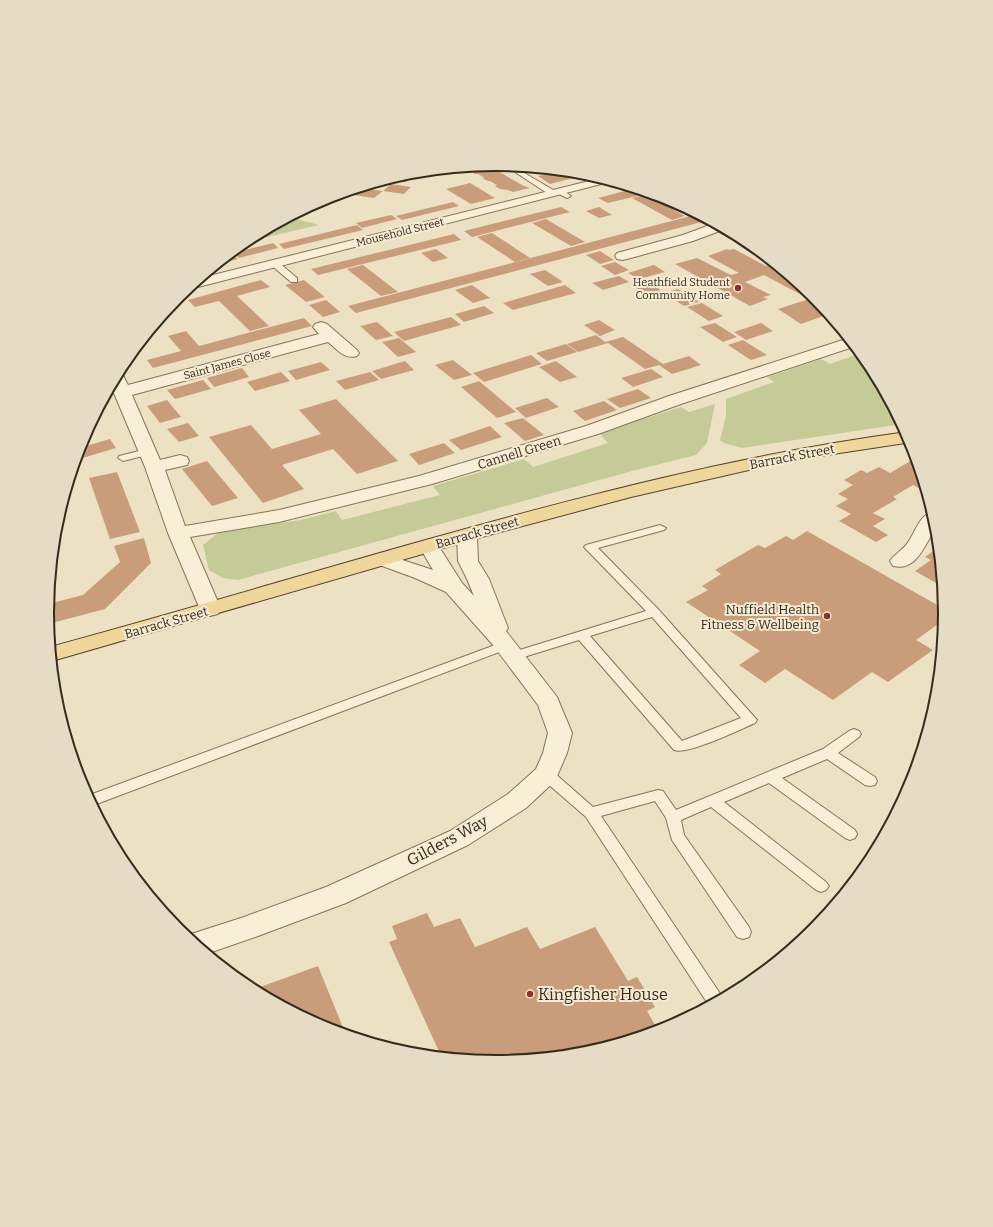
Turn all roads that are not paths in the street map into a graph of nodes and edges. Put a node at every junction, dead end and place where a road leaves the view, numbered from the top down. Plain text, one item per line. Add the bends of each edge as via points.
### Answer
1 (519, 172) edge
2 (596, 183) edge
3 (559, 193) junction
4 (714, 228) edge
5 (622, 256) dead end
6 (274, 263) junction
7 (294, 280) dead end
8 (205, 281) edge
9 (848, 343) edge
10 (351, 354) dead end
11 (120, 384) edge
12 (902, 438) edge
13 (123, 458) dead end
14 (151, 460) junction
15 (180, 461) dead end
16 (929, 524) edge
17 (660, 528) dead end
18 (178, 533) junction
19 (467, 535) junction
20 (429, 546) junction
21 (381, 560) junction
22 (900, 561) dead end
23 (454, 587) junction
24 (210, 609) junction
25 (654, 612) junction
26 (582, 635) junction
27 (507, 647) junction
28 (56, 653) edge
29 (854, 734) dead end
30 (828, 753) junction
31 (546, 774) junction
32 (770, 776) junction
33 (870, 781) dead end
34 (95, 799) edge
35 (712, 800) junction
36 (591, 813) junction
37 (673, 816) junction
38 (850, 834) dead end
39 (821, 886) dead end
40 (743, 932) dead end
41 (202, 943) edge
42 (714, 999) edge

1 - 3 lane
2 - 3 street, Mousehold Street
3 - 6 street, Mousehold Street
4 - 5 street
6 - 7 lane
6 - 8 street, Mousehold Street
9 - 18 street, Cannell Green via 592,430 425,480 279,516
10 - 11 street, Saint James Close via 326,332
11 - 14 street, Saint James Close
12 - 19 main road, Barrack Street via 784,457 645,486
13 - 14 lane
14 - 15 street
14 - 18 street, Saint James Close
16 - 22 street via 915,548
17 - 25 lane via 590,547
18 - 24 street, Saint James Close
19 - 20 main road, Barrack Street
19 - 27 street, Gilders Way via 468,561
20 - 21 main road, Barrack Street
20 - 23 street, Gilders Way
21 - 23 street, Gilders Way
21 - 24 main road, Barrack Street
23 - 27 street, Gilders Way
24 - 28 main road, Barrack Street
25 - 26 lane
25 - 26 lane via 750,720 680,748
26 - 27 lane
27 - 31 street, Gilders Way via 549,703 560,733
27 - 34 lane
29 - 30 lane
30 - 32 lane
30 - 33 lane
31 - 36 lane
31 - 41 street, Gilders Way via 517,801 458,838 336,895
32 - 35 lane
32 - 38 lane
35 - 37 lane
35 - 39 lane
36 - 37 lane via 658,795
36 - 42 lane
37 - 40 lane via 677,836

